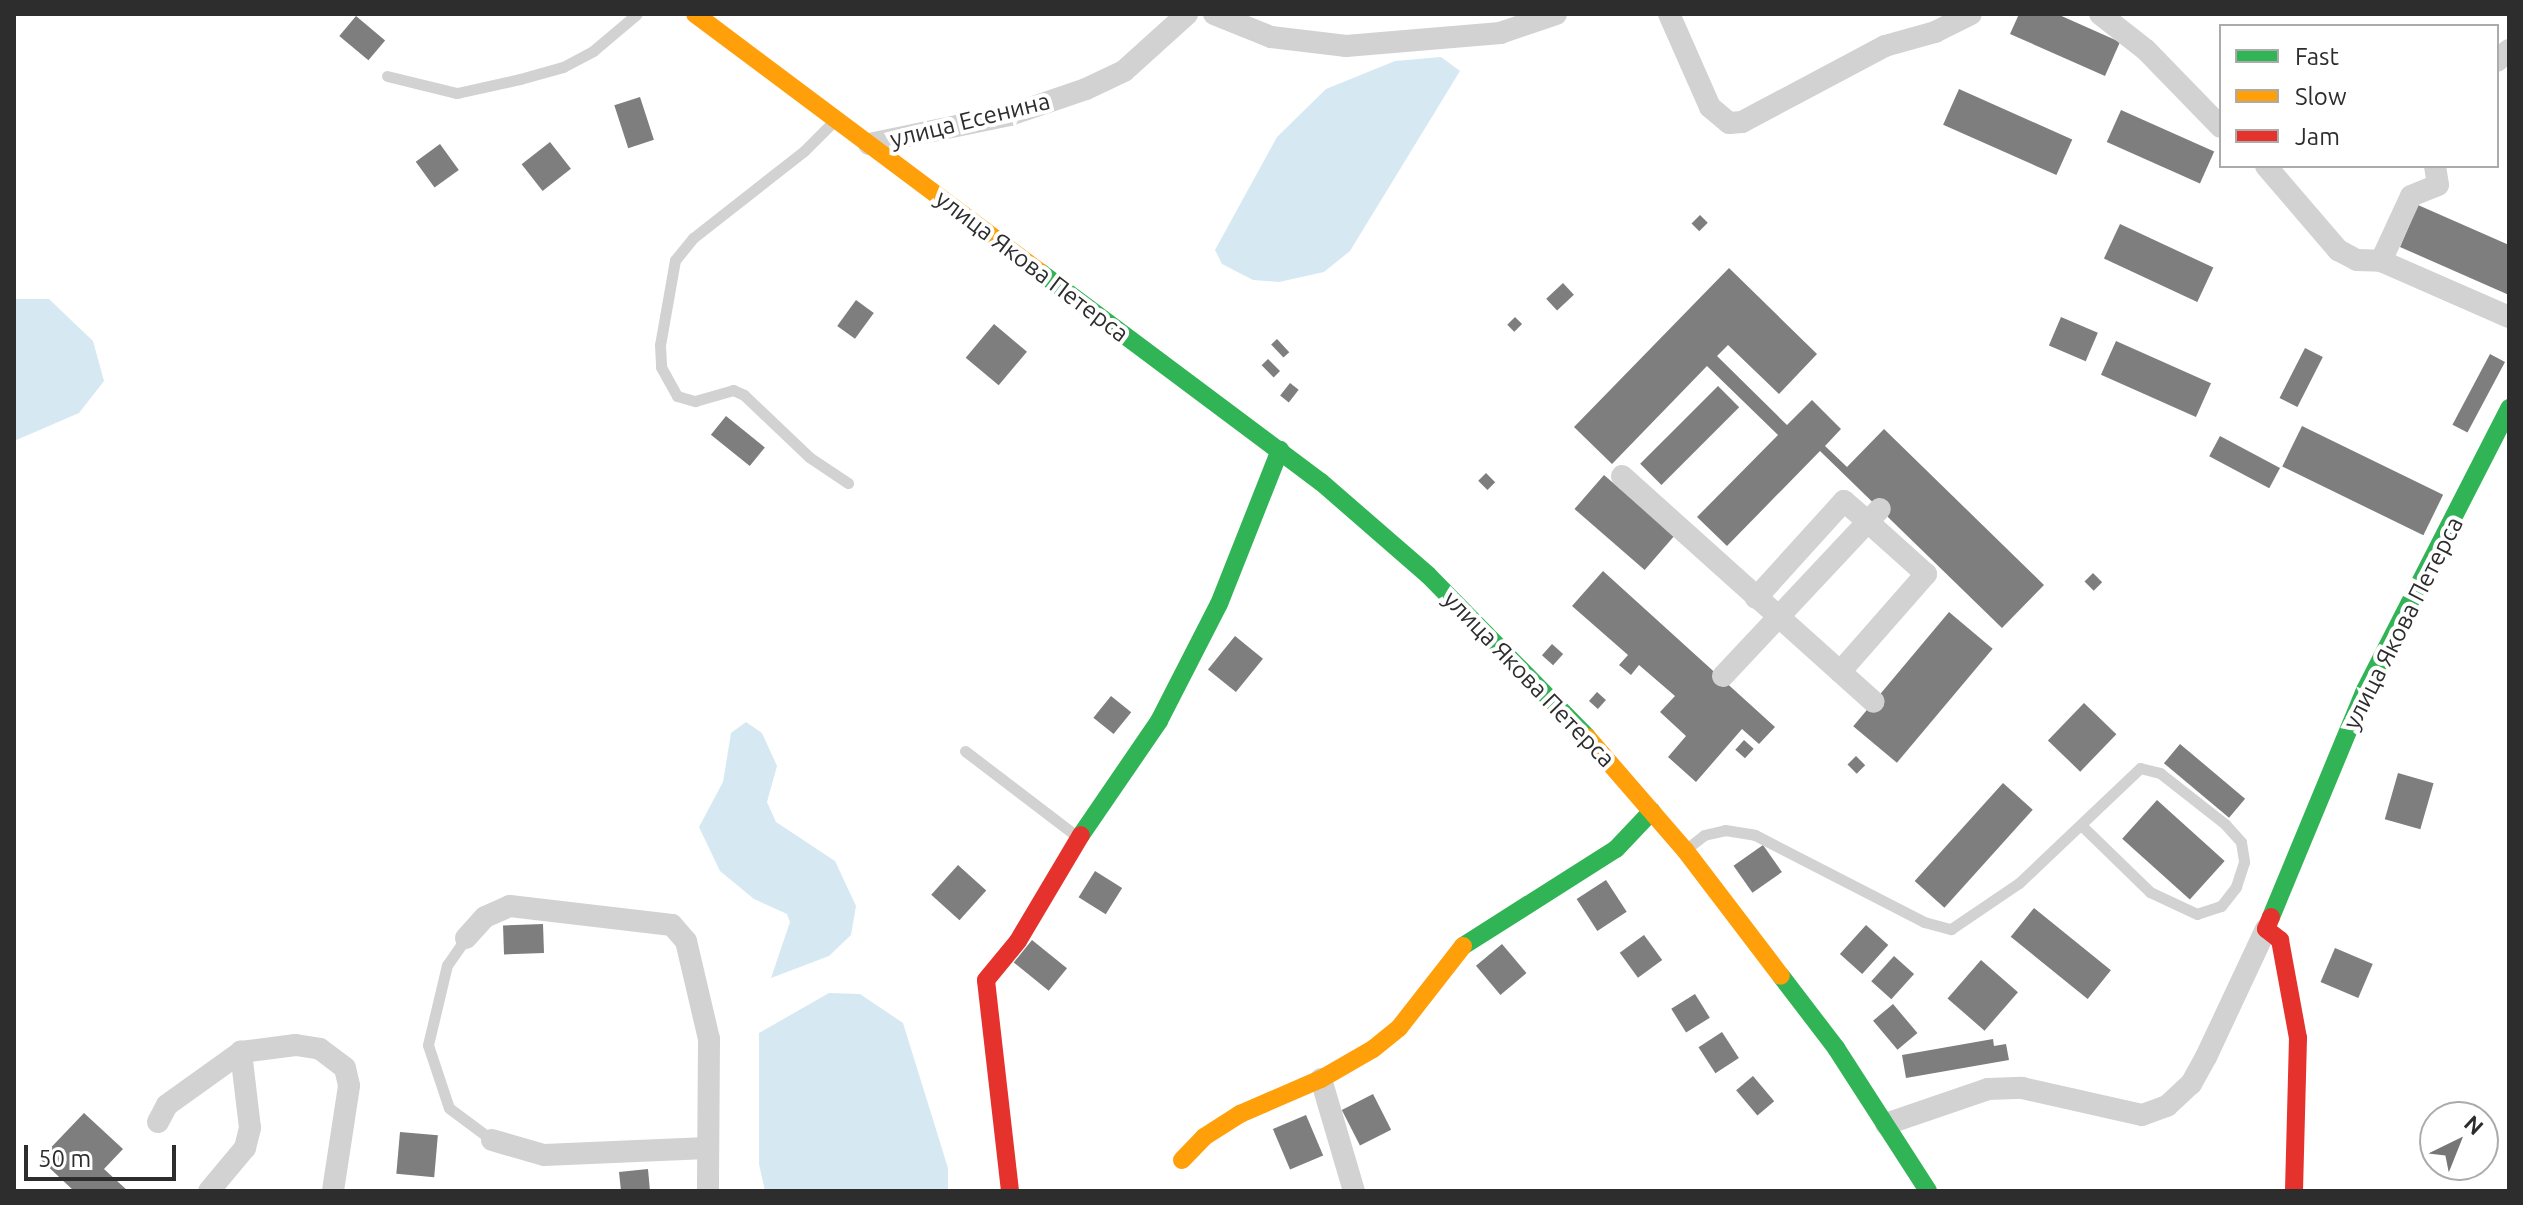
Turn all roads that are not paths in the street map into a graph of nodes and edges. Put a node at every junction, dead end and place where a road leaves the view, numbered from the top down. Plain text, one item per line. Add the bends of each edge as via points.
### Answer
1 (637, 14) edge
2 (695, 14) edge
3 (1187, 14) edge
4 (1214, 14) edge
5 (1556, 14) edge
6 (1669, 14) edge
7 (1971, 14) edge
8 (2100, 14) edge
9 (387, 76) dead end
10 (835, 120) junction
11 (2219, 125) edge
12 (869, 144) junction
13 (2268, 168) edge
14 (2435, 168) edge
15 (2381, 261) junction
16 (2509, 317) edge
17 (2509, 408) edge
18 (1280, 450) junction
19 (1622, 476) dead end
20 (848, 483) dead end
21 (1874, 516) junction
22 (1756, 598) junction
23 (1777, 618) junction
24 (1840, 672) junction
25 (1723, 676) dead end
26 (1874, 702) dead end
27 (965, 751) dead end
28 (1652, 811) junction
29 (2081, 825) junction
30 (1079, 837) junction
31 (1685, 850) junction
32 (2266, 929) junction
33 (466, 938) joint
34 (241, 1052) junction
35 (1321, 1079) junction
36 (158, 1122) dead end
37 (1886, 1124) junction
38 (492, 1140) joint
39 (707, 1148) junction
40 (1182, 1160) dead end
41 (209, 1191) edge
42 (333, 1191) edge
43 (708, 1191) edge
44 (1010, 1191) edge
45 (1354, 1191) edge
46 (1928, 1191) edge
47 (2294, 1191) edge

1 - 9 lane via 593,51 563,67 520,79 457,93
2 - 10 street, улица Якова Петерса
3 - 12 street, улица Есенина via 1124,71 1086,89 1010,115
4 - 5 street via 1271,37 1346,46 1500,33
6 - 7 street via 1710,107 1729,123 1742,122 1885,46 1935,32
8 - 11 street via 2146,50
10 - 12 street, улица Якова Петерса
10 - 20 lane via 804,151 693,238 675,260 660,345 661,367 677,396 695,401 733,390 744,395 809,457
12 - 18 street, улица Якова Петерса
13 - 15 street via 2338,250 2357,260
14 - 15 street via 2438,185 2411,196
15 - 16 street
17 - 32 street, улица Якова Петерса via 2365,690
18 - 28 street, улица Якова Петерса via 1428,575 1570,718
18 - 30 street via 1219,604 1166,708
19 - 22 street
21 - 22 street via 1844,501
21 - 23 street
21 - 24 street via 1926,574
22 - 23 street
23 - 24 street
23 - 25 street
24 - 26 street
27 - 30 lane
28 - 31 street, улица Якова Петерса
28 - 35 street via 1616,849 1465,944 1399,1028
29 - 29 lane via 2125,776 2140,768 2160,773 2225,824 2241,842 2244,862 2236,887 2221,906 2197,914 2150,892
29 - 31 lane via 2019,883 1951,929 1924,922 1755,835 1725,830 1704,835
30 - 44 street via 1018,941 986,980
31 - 37 street, улица Якова Петерса via 1836,1048
32 - 37 street, улица Якова Петерса via 2191,1084 2167,1106 2142,1115 2022,1088 1988,1089
32 - 47 street via 2280,940 2298,1038
33 - 38 lane via 447,965 428,1045 449,1108
33 - 39 street via 485,917 510,906 672,925 686,941 709,1039
34 - 36 street via 167,1105
34 - 41 street via 250,1128 245,1148
34 - 42 street via 296,1045 320,1049 345,1068 349,1111
35 - 40 street via 1240,1114 1204,1137
35 - 45 street
37 - 46 street
38 - 39 street via 544,1155
39 - 43 street

